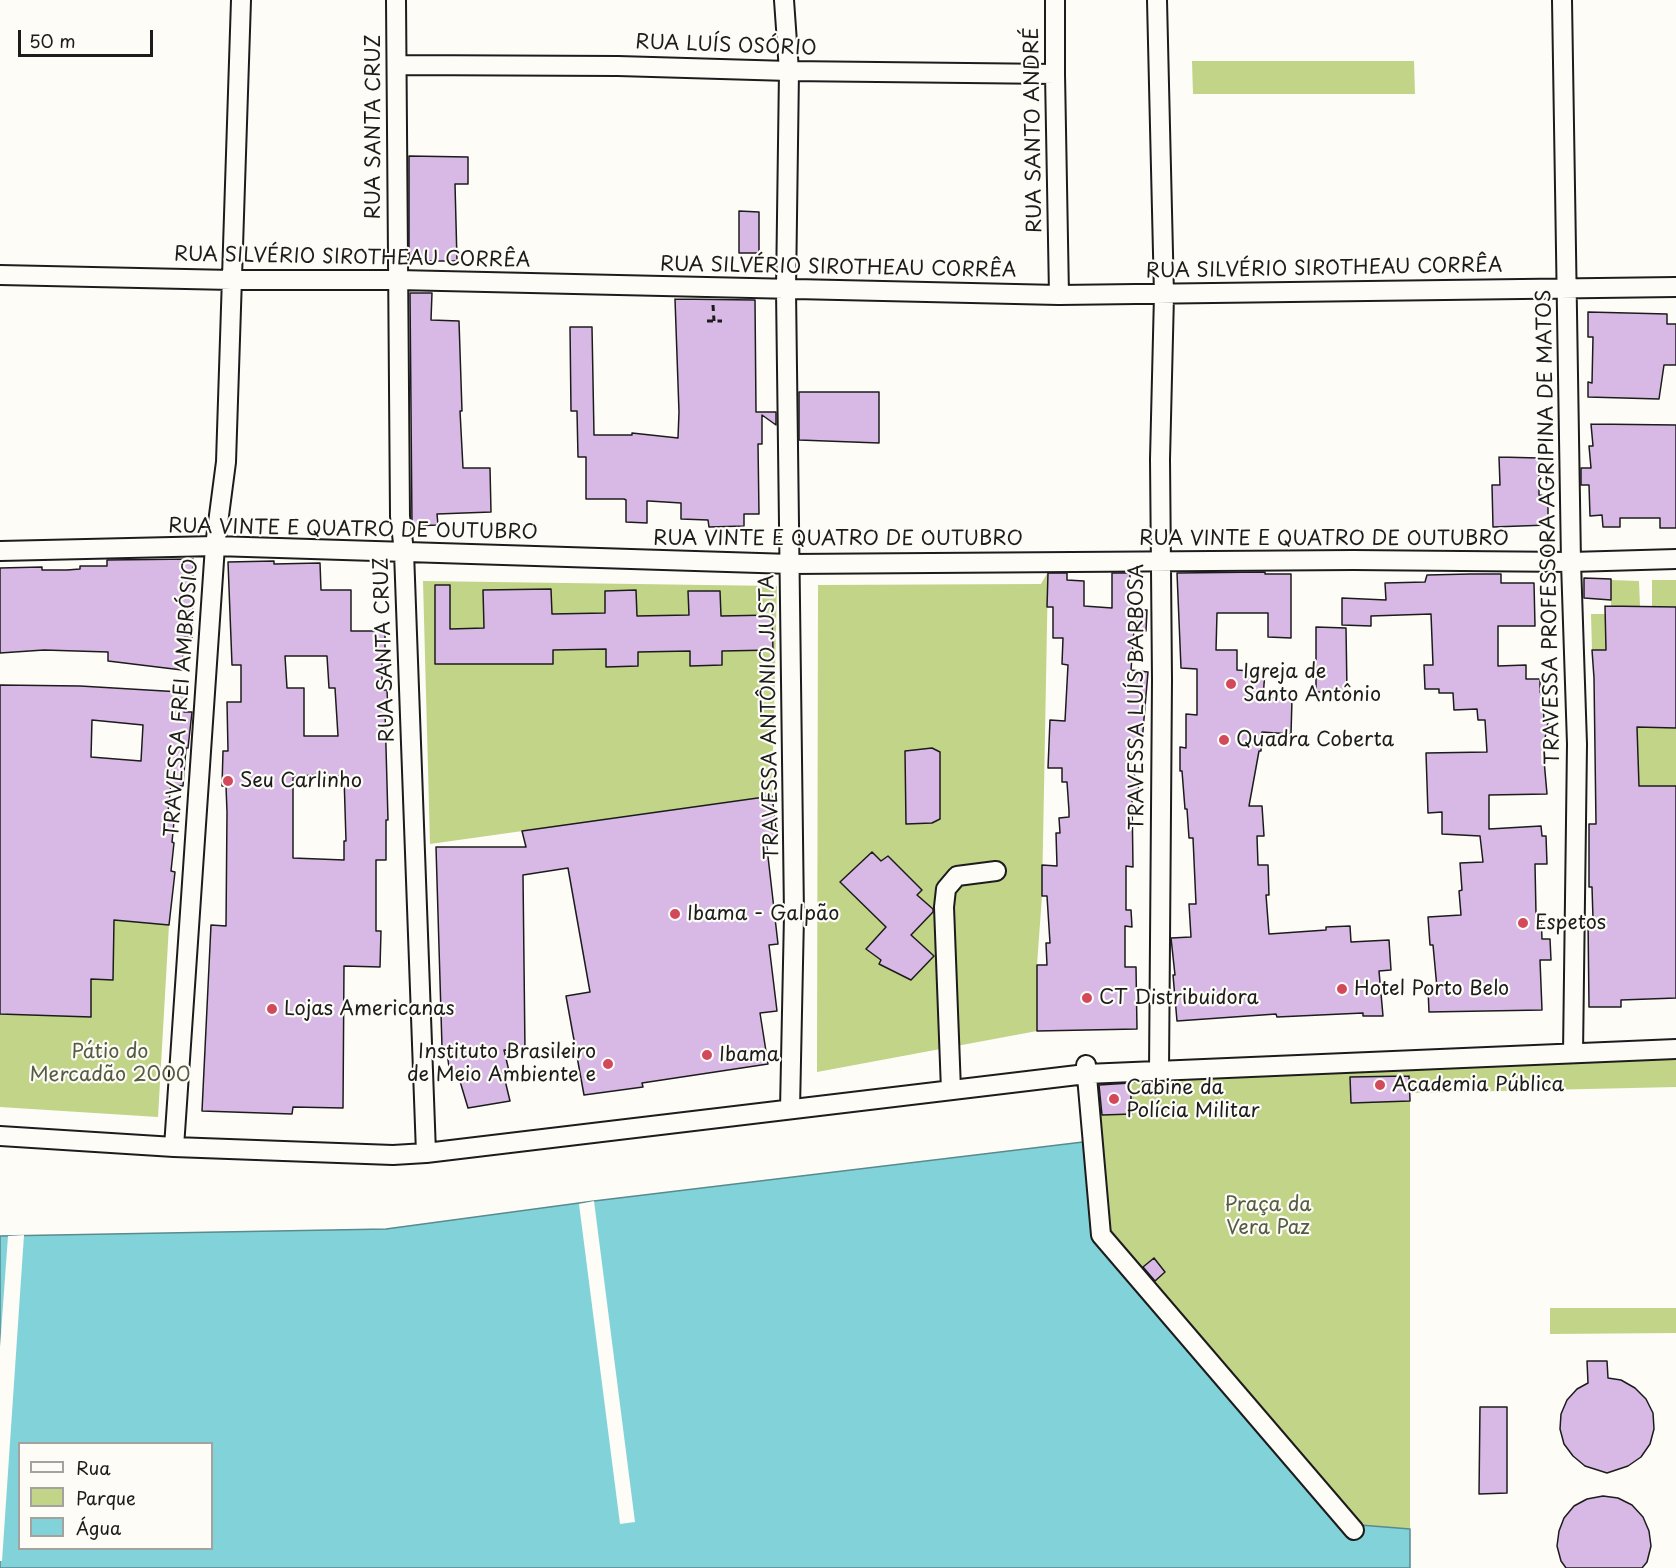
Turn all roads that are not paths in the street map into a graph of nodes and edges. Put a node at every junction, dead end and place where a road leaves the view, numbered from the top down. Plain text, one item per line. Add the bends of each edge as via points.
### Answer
1 (241, 0) edge
2 (396, 0) edge
3 (784, 0) edge
4 (1055, 0) edge
5 (1157, 0) edge
6 (1562, 0) edge
7 (397, 65) junction
8 (789, 71) junction
9 (1055, 74) junction
10 (0, 275) edge
11 (232, 280) junction
12 (398, 280) junction
13 (1676, 286) edge
14 (1567, 287) junction
15 (786, 290) junction
16 (1059, 295) junction
17 (1164, 295) junction
18 (215, 546) junction
19 (0, 551) edge
20 (404, 552) junction
21 (1676, 559) edge
22 (1160, 561) junction
23 (1571, 562) junction
24 (791, 564) junction
25 (996, 871) dead end
26 (1676, 1048) edge
27 (1572, 1053) junction
28 (1086, 1070) junction
29 (1159, 1071) junction
30 (951, 1090) junction
31 (790, 1109) junction
32 (0, 1136) edge
33 (174, 1147) junction
34 (426, 1153) junction
35 (1354, 1530) dead end

1 - 11 street, TRAVESSA FREI AMBRÓSIO
2 - 7 street, RUA SANTA CRUZ
3 - 8 street, TRAVESSA ANTÔNIO JUSTA
4 - 9 street, RUA SANTO ANDRÉ
5 - 17 street, TRAVESSA LUÍS BARBOSA
6 - 14 street, TRAVESSA PROFESSORA AGRIPINA DE MATOS
7 - 8 street, RUA LUÍS OSÓRIO
7 - 12 street, RUA SANTA CRUZ
8 - 9 street, RUA LUÍS OSÓRIO
8 - 15 street, TRAVESSA ANTÔNIO JUSTA
9 - 16 street, RUA SANTO ANDRÉ
10 - 11 street, RUA SILVÉRIO SIROTHEAU CORRÊA
11 - 12 street, RUA SILVÉRIO SIROTHEAU CORRÊA
11 - 18 street, TRAVESSA FREI AMBRÓSIO via 226,462
12 - 15 street, RUA SILVÉRIO SIROTHEAU CORRÊA
12 - 20 street, RUA SANTA CRUZ via 400,516
13 - 14 street, RUA SILVÉRIO SIROTHEAU CORRÊA
14 - 17 street, RUA SILVÉRIO SIROTHEAU CORRÊA
14 - 23 street, TRAVESSA PROFESSORA AGRIPINA DE MATOS
15 - 16 street, RUA SILVÉRIO SIROTHEAU CORRÊA
15 - 24 street, TRAVESSA ANTÔNIO JUSTA
16 - 17 street, RUA SILVÉRIO SIROTHEAU CORRÊA
17 - 22 street, TRAVESSA LUÍS BARBOSA
18 - 19 street, RUA VINTE E QUATRO DE OUTUBRO
18 - 20 street, RUA VINTE E QUATRO DE OUTUBRO
18 - 33 street, TRAVESSA FREI AMBRÓSIO
20 - 24 street, RUA VINTE E QUATRO DE OUTUBRO
20 - 34 street, RUA SANTA CRUZ
21 - 23 street, RUA VINTE E QUATRO DE OUTUBRO
22 - 23 street, RUA VINTE E QUATRO DE OUTUBRO
22 - 24 street, RUA VINTE E QUATRO DE OUTUBRO
22 - 29 street, TRAVESSA LUÍS BARBOSA
23 - 27 street, TRAVESSA PROFESSORA AGRIPINA DE MATOS via 1577,744
24 - 31 street, TRAVESSA ANTÔNIO JUSTA via 794,915
25 - 30 street via 957,876 946,889
26 - 27 street
27 - 29 street
28 - 29 street
28 - 30 street
28 - 35 street via 1101,1235
30 - 31 street
31 - 34 street
32 - 33 street
33 - 34 street

